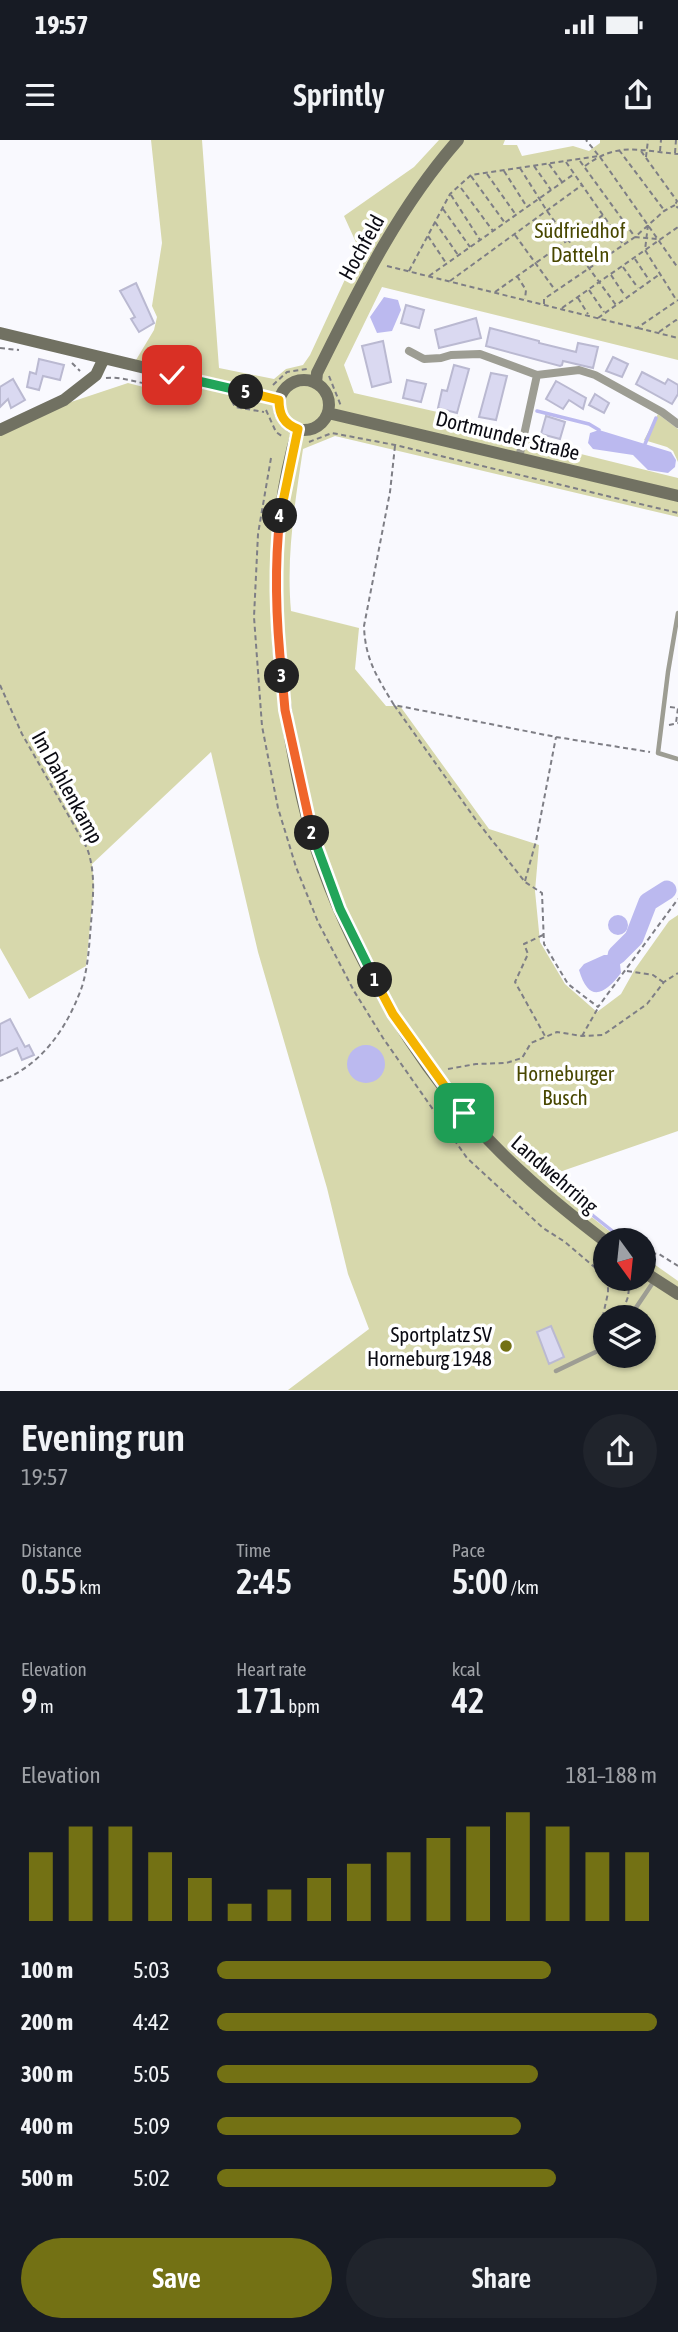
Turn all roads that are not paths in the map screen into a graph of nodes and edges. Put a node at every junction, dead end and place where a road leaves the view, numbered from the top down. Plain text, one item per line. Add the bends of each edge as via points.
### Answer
1 (457, 140) edge
2 (0, 333) edge
3 (409, 351) dead end
4 (104, 358) junction
5 (537, 375) junction
6 (316, 383) junction
7 (279, 400) junction
8 (328, 413) junction
9 (678, 424) edge
10 (298, 429) junction
11 (0, 430) edge
12 (519, 458) junction
13 (678, 496) edge
14 (678, 613) edge
15 (677, 621) edge
16 (678, 759) edge
17 (593, 1232) edge
18 (656, 1280) edge
19 (678, 1294) edge
20 (593, 1353) edge
21 (556, 1371) dead end

1 - 6 main road, Hochfeld via 428,173 396,223 317,373
2 - 4 main road
3 - 5 street via 424,359 480,354
4 - 7 main road via 168,380
4 - 11 main road via 96,375 64,400
5 - 9 street via 579,370 596,374
5 - 12 street
6 - 7 main road via 293,382
6 - 8 main road via 327,396
7 - 10 main road via 285,421
8 - 10 main road via 313,429
8 - 12 main road, Dortmunder Straße
10 - 17 main road, Landwehrring via 276,550 277,636 297,770 323,866 393,1014 434,1073 499,1151 540,1191
12 - 13 main road, Dortmunder Straße
14 - 15 lane
15 - 16 lane via 657,753
18 - 19 main road
20 - 21 lane

